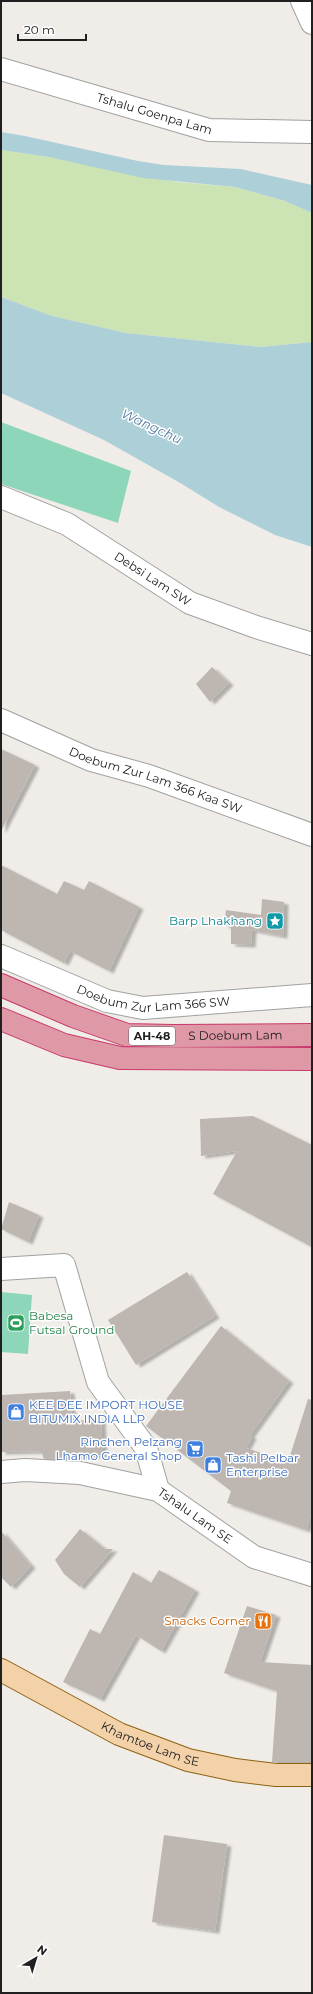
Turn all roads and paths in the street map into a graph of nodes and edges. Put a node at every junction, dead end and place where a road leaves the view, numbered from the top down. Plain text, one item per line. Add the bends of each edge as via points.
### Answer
1 (302, 1) edge
2 (312, 23) edge
3 (1, 69) edge
4 (312, 132) edge
5 (1, 497) edge
6 (312, 644) edge
7 (1, 720) edge
8 (312, 835) edge
9 (1, 956) edge
10 (1, 985) edge
11 (312, 995) edge
12 (1, 1019) edge
13 (312, 1035) edge
14 (312, 1059) edge
15 (1, 1269) edge
16 (1, 1472) edge
17 (158, 1490) junction
18 (312, 1575) edge
19 (1, 1670) edge
20 (312, 1775) edge

1 - 2 street
3 - 4 street, Tshalu Goenpa Lam via 209,130
5 - 6 street, Debsi Lam SW via 67,524 190,603
7 - 8 street, Doebum Zur Lam 366 Kaa SW via 91,760 149,776
9 - 11 street, Doebum Zur Lam 366 SW via 107,1001 143,1008
10 - 13 highway, S Doebum Lam / AH-48 via 73,1016 128,1035
12 - 14 highway, S Doebum Lam / AH-48 via 64,1046 120,1058
15 - 17 street via 64,1265 98,1382 146,1448
16 - 17 street, Tshalu Lam SE via 25,1470 80,1473
17 - 18 street, Tshalu Lam SE via 254,1557
19 - 20 main road, Khamtoe Lam SE via 119,1734 188,1760 276,1775

